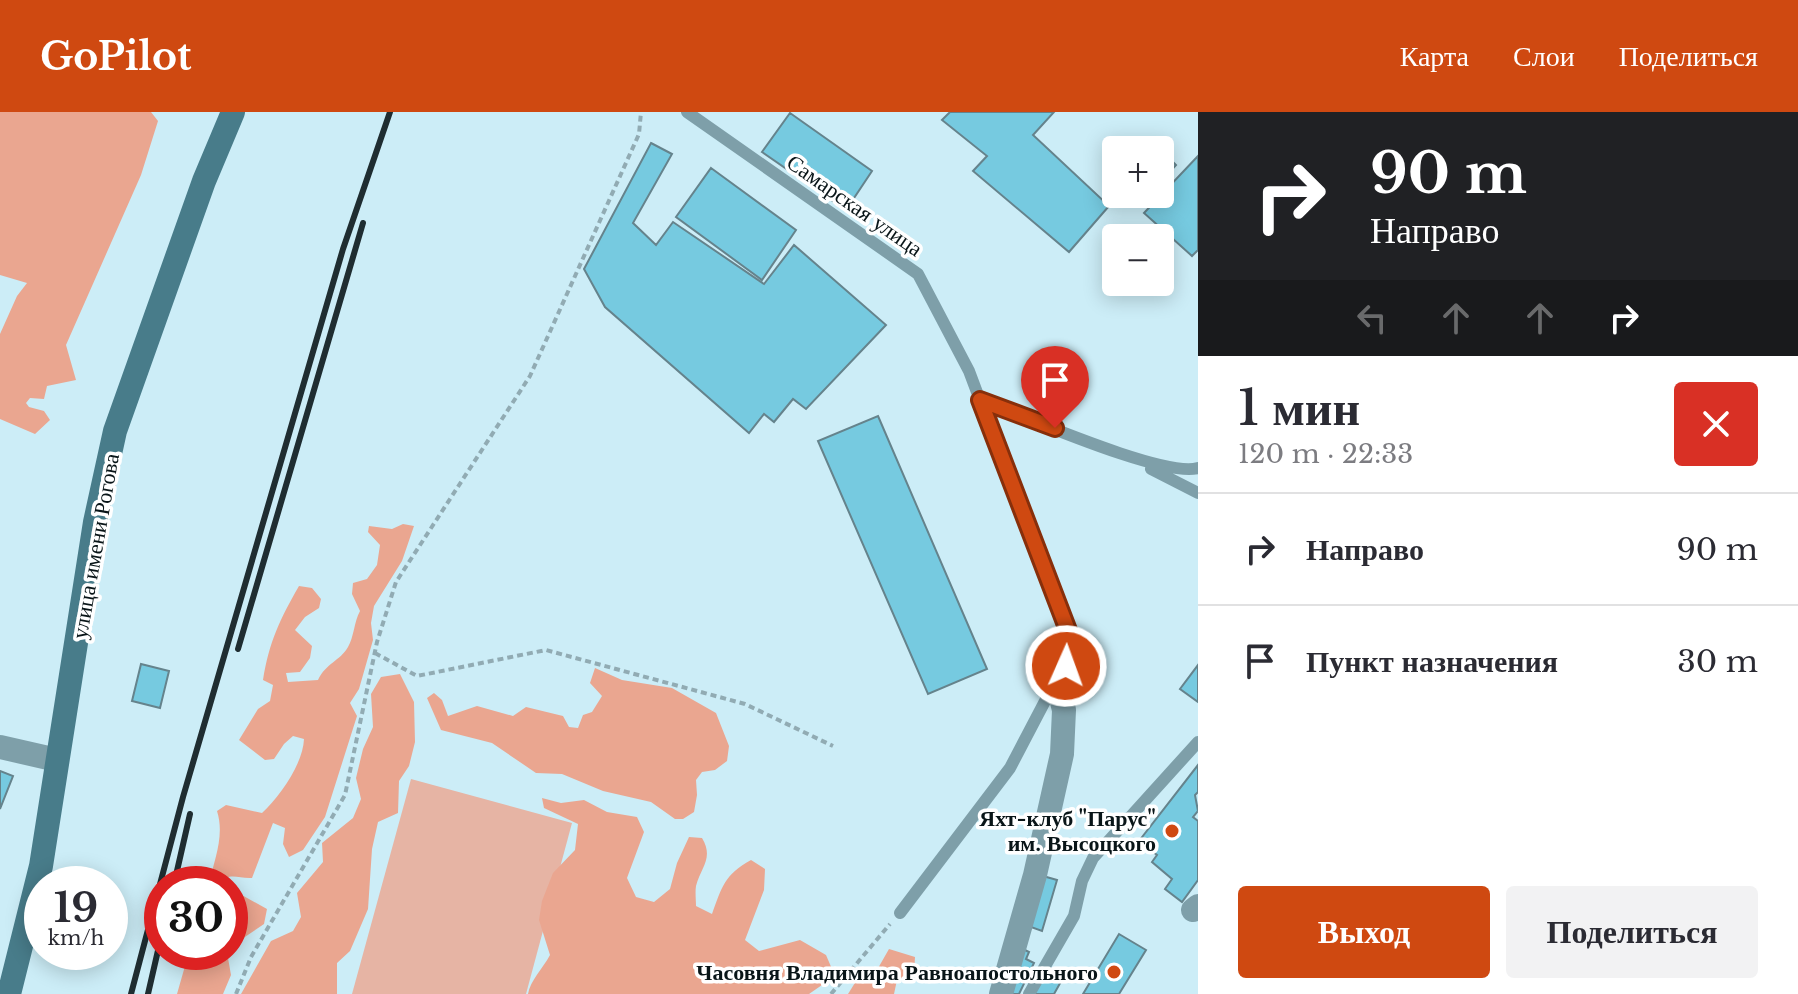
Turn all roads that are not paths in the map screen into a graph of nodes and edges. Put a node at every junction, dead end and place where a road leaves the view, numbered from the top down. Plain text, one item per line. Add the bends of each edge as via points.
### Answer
1 (233, 112) edge
2 (687, 112) edge
3 (980, 400) junction
4 (1126, 454) junction
5 (1198, 468) edge
6 (1198, 493) edge
7 (1074, 646) junction
8 (1198, 742) edge
9 (0, 747) edge
10 (57, 760) junction
11 (900, 913) road end
12 (9, 994) edge
13 (1001, 994) edge
14 (1029, 994) edge

1 - 10 main road, улица имени Рогова via 115,431
2 - 3 lane, Самарская улица via 918,274
3 - 4 lane
3 - 7 lane, Самарская улица
4 - 5 lane via 1156,465
4 - 6 lane
7 - 11 lane via 1010,768
7 - 13 street via 1058,686 1064,710 1059,769
8 - 14 lane via 1093,858 1074,916
9 - 10 street
10 - 12 main road, улица имени Рогова via 41,866

